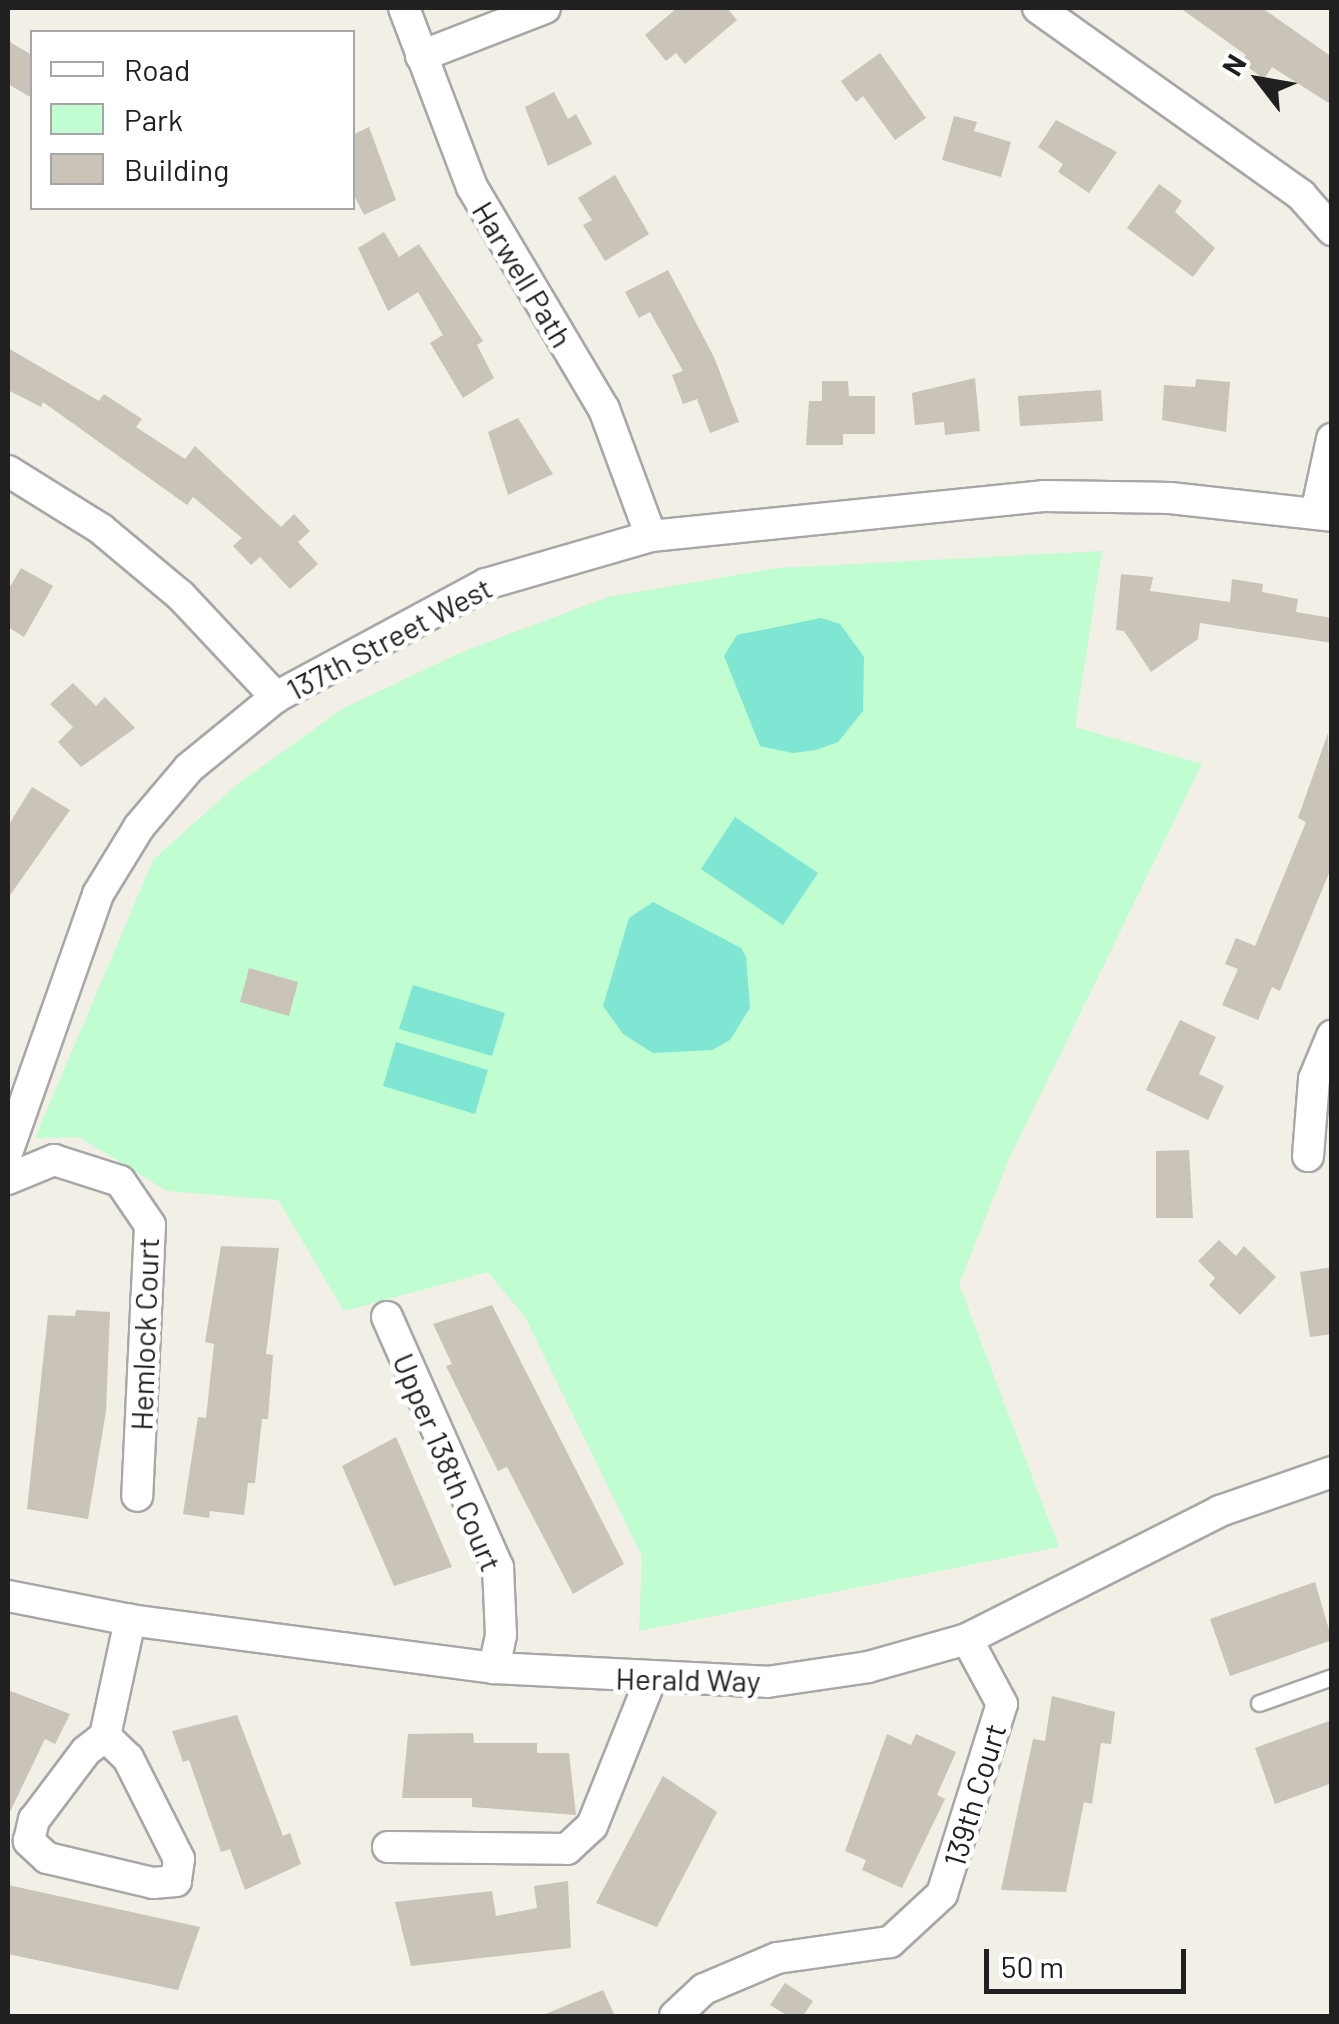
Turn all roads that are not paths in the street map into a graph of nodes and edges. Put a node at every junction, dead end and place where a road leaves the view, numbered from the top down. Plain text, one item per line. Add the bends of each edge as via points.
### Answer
1 (404, 8) edge
2 (545, 8) edge
3 (1038, 8) edge
4 (421, 56) junction
5 (1332, 230) edge
6 (1332, 439) edge
7 (8, 471) edge
8 (1324, 514) edge
9 (651, 536) junction
10 (276, 697) junction
11 (1332, 1036) edge
12 (8, 1150) edge
13 (1308, 1156) dead end
14 (8, 1179) edge
15 (387, 1318) dead end
16 (1332, 1472) edge
17 (137, 1496) dead end
18 (8, 1596) edge
19 (130, 1620) junction
20 (967, 1640) junction
21 (494, 1668) junction
22 (1332, 1677) edge
23 (650, 1681) junction
24 (1259, 1702) dead end
25 (105, 1736) junction
26 (388, 1847) dead end
27 (675, 2016) edge

1 - 4 street, Harwell Path
2 - 4 street
3 - 5 street via 1300,195
4 - 9 street, Harwell Path via 472,187 604,410
6 - 8 street
7 - 10 street via 114,540 181,596
8 - 9 street, 137th Street West via 1170,498 1043,496
9 - 10 street, 137th Street West via 486,584
10 - 12 street, 137th Street West via 190,768 139,826 108,877
11 - 13 street via 1314,1079
14 - 17 street, Hemlock Court via 54,1160 120,1181 150,1226
15 - 21 street, Upper 138th Court via 498,1567 501,1634
16 - 20 street, Herald Way via 1220,1511
18 - 19 street, Herald Way
19 - 21 street, Herald Way
19 - 25 street
20 - 23 street, Herald Way via 868,1668 767,1682
20 - 27 street, 139th Court via 1002,1704 942,1894 890,1942 777,1958 704,1989
21 - 23 street, Herald Way
22 - 24 lane
23 - 26 street via 592,1826 567,1849
25 - 25 street via 86,1750 34,1820 29,1842 48,1858 153,1884 176,1881 179,1859 128,1758

